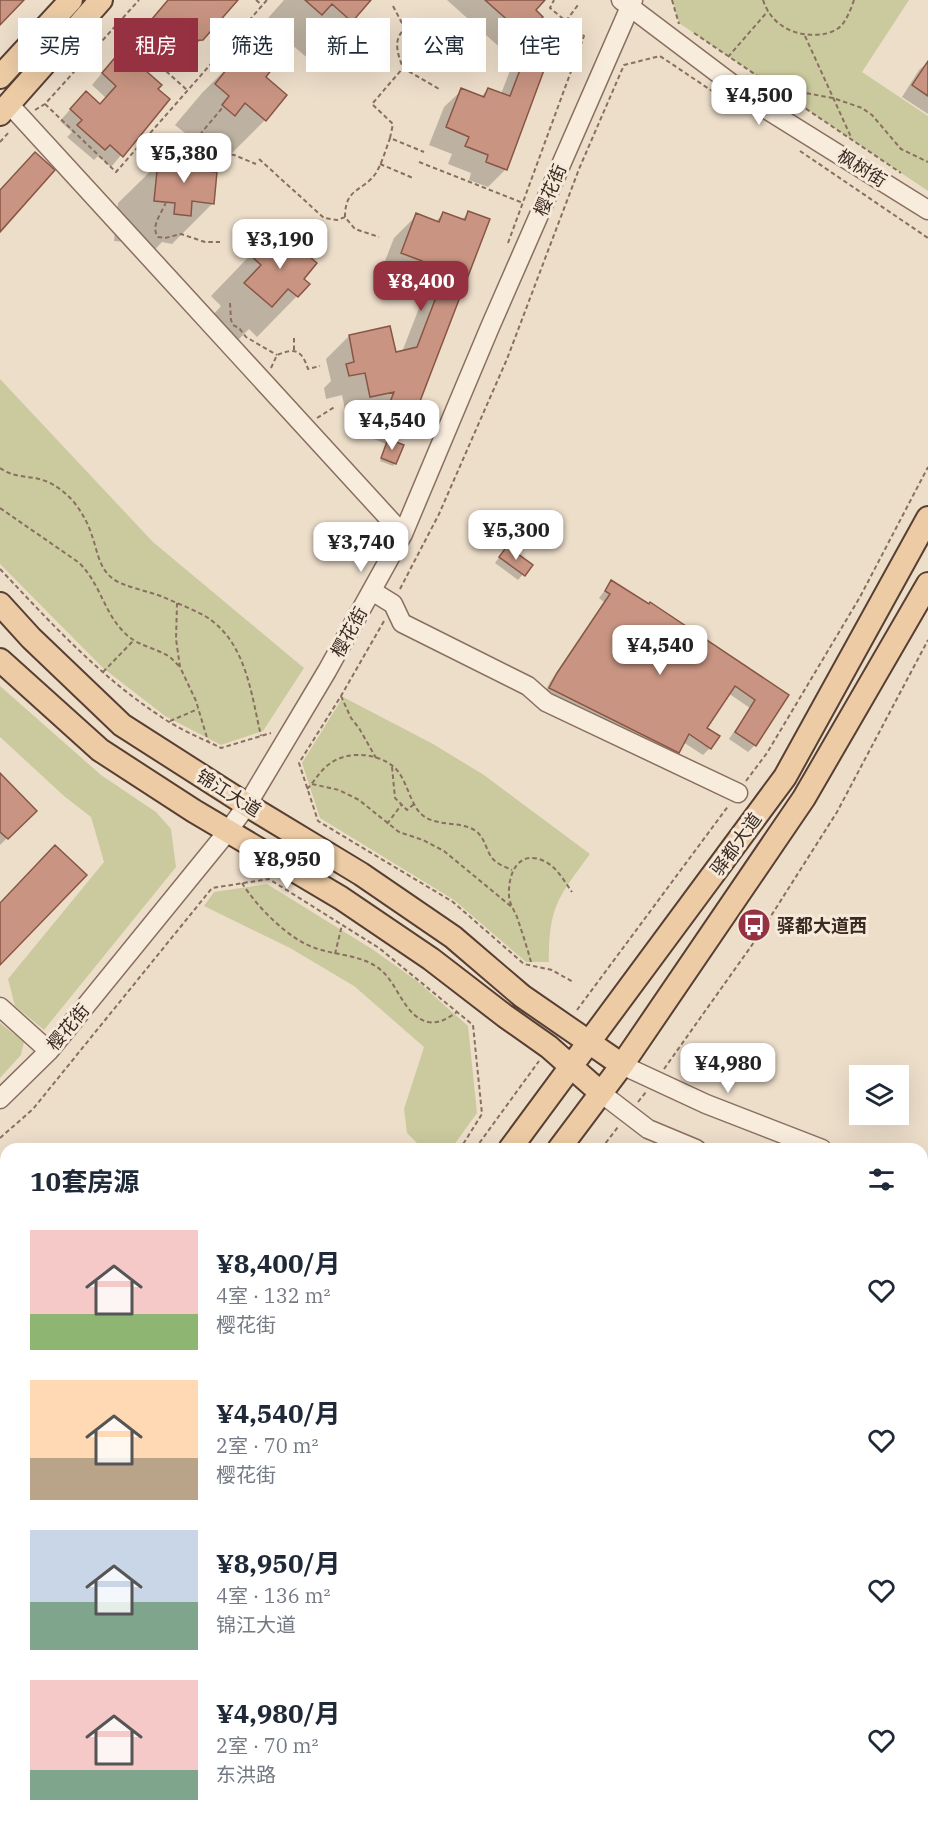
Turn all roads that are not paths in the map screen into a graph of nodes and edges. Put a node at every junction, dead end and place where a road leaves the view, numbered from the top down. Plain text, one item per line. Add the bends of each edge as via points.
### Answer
1 (71, 0) edge
2 (101, 0) edge
3 (628, 2) edge
4 (0, 77) edge
5 (4, 109) edge
6 (928, 210) edge
7 (928, 518) edge
8 (403, 534) junction
9 (928, 584) edge
10 (372, 591) junction
11 (0, 604) edge
12 (0, 660) edge
13 (738, 793) road end
14 (247, 805) junction
15 (228, 831) junction
16 (0, 1007) edge
17 (587, 1042) junction
18 (49, 1051) junction
19 (622, 1065) junction
20 (572, 1066) junction
21 (601, 1093) junction
22 (0, 1099) edge
23 (514, 1143) edge
24 (564, 1143) edge
25 (682, 1143) edge
26 (807, 1143) edge

1 - 4 main road
2 - 5 main road
3 - 6 street, 枫树街 via 764,108
3 - 8 street, 樱花街
5 - 8 street
7 - 17 main road, 驿都大道 via 784,777
8 - 10 street, 樱花街
9 - 19 main road, 驿都大道 via 804,798
10 - 13 street via 393,604 402,623 528,686 546,702
10 - 14 street, 樱花街
11 - 14 main road, 锦江大道 via 122,725
12 - 15 main road, 锦江大道 via 100,750
14 - 15 street, 樱花街
14 - 17 main road, 锦江大道 via 361,874 453,937 522,996
15 - 18 street, 樱花街
15 - 20 main road, 锦江大道 via 341,898 431,959
16 - 18 street
17 - 19 main road, 锦江大道
17 - 20 main road, 驿都大道
18 - 22 street, 樱花街
19 - 21 main road, 驿都大道
19 - 26 street via 706,1104
20 - 21 main road, 锦江大道
20 - 23 main road, 驿都大道
21 - 24 main road, 驿都大道
21 - 25 street via 648,1129

